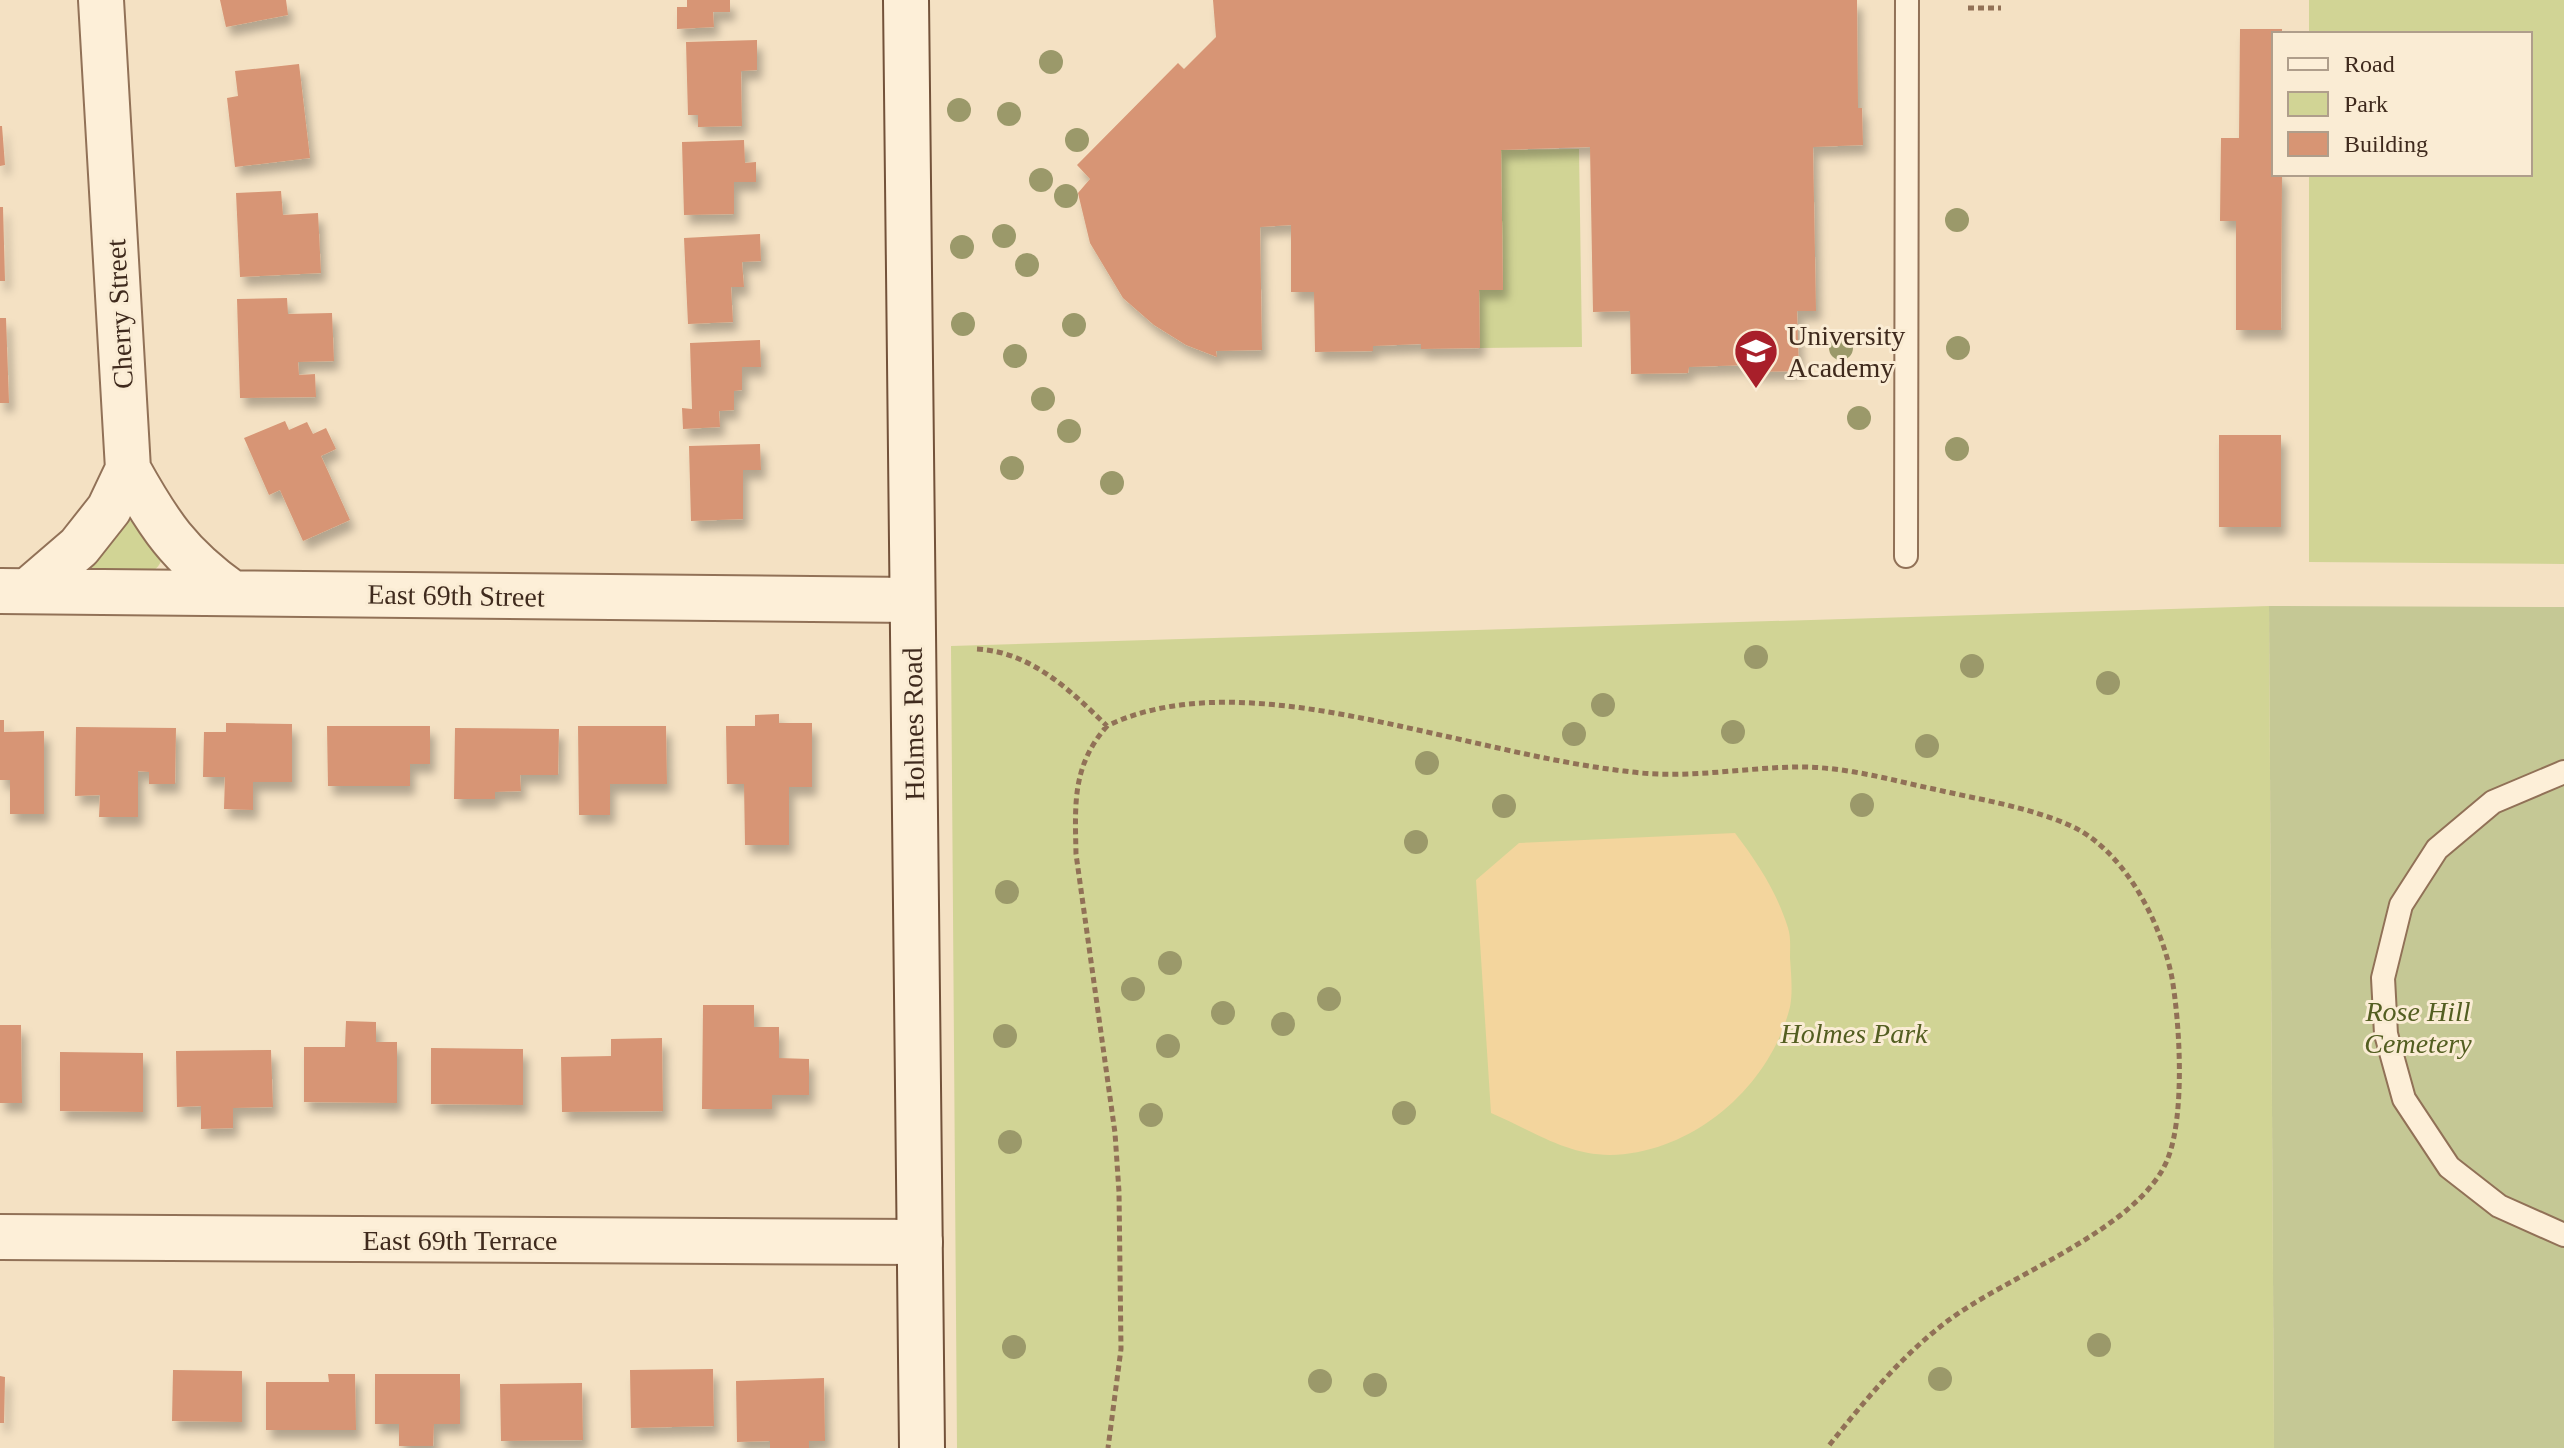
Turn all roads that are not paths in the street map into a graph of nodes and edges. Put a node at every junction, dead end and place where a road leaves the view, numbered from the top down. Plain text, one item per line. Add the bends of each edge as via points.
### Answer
1 (101, 0) edge
2 (906, 0) edge
3 (1907, 0) edge
4 (128, 469) junction
5 (1906, 556) dead end
6 (14, 590) edge
7 (232, 593) junction
8 (912, 600) junction
9 (2564, 772) edge
10 (2564, 1235) edge
11 (0, 1237) edge
12 (920, 1242) junction
13 (922, 1448) edge

1 - 4 street, Cherry Street
2 - 8 street, Holmes Road
3 - 5 lane
4 - 6 street, Cherry Street via 109,509 79,547
4 - 7 street via 156,521 183,553
6 - 7 street, East 69th Street
7 - 8 street, East 69th Street
8 - 12 street, Holmes Road
9 - 10 lane via 2493,802 2437,849 2401,905 2383,978 2386,1034 2404,1099 2449,1167 2499,1206
11 - 12 street, East 69th Terrace
12 - 13 street, Holmes Road

